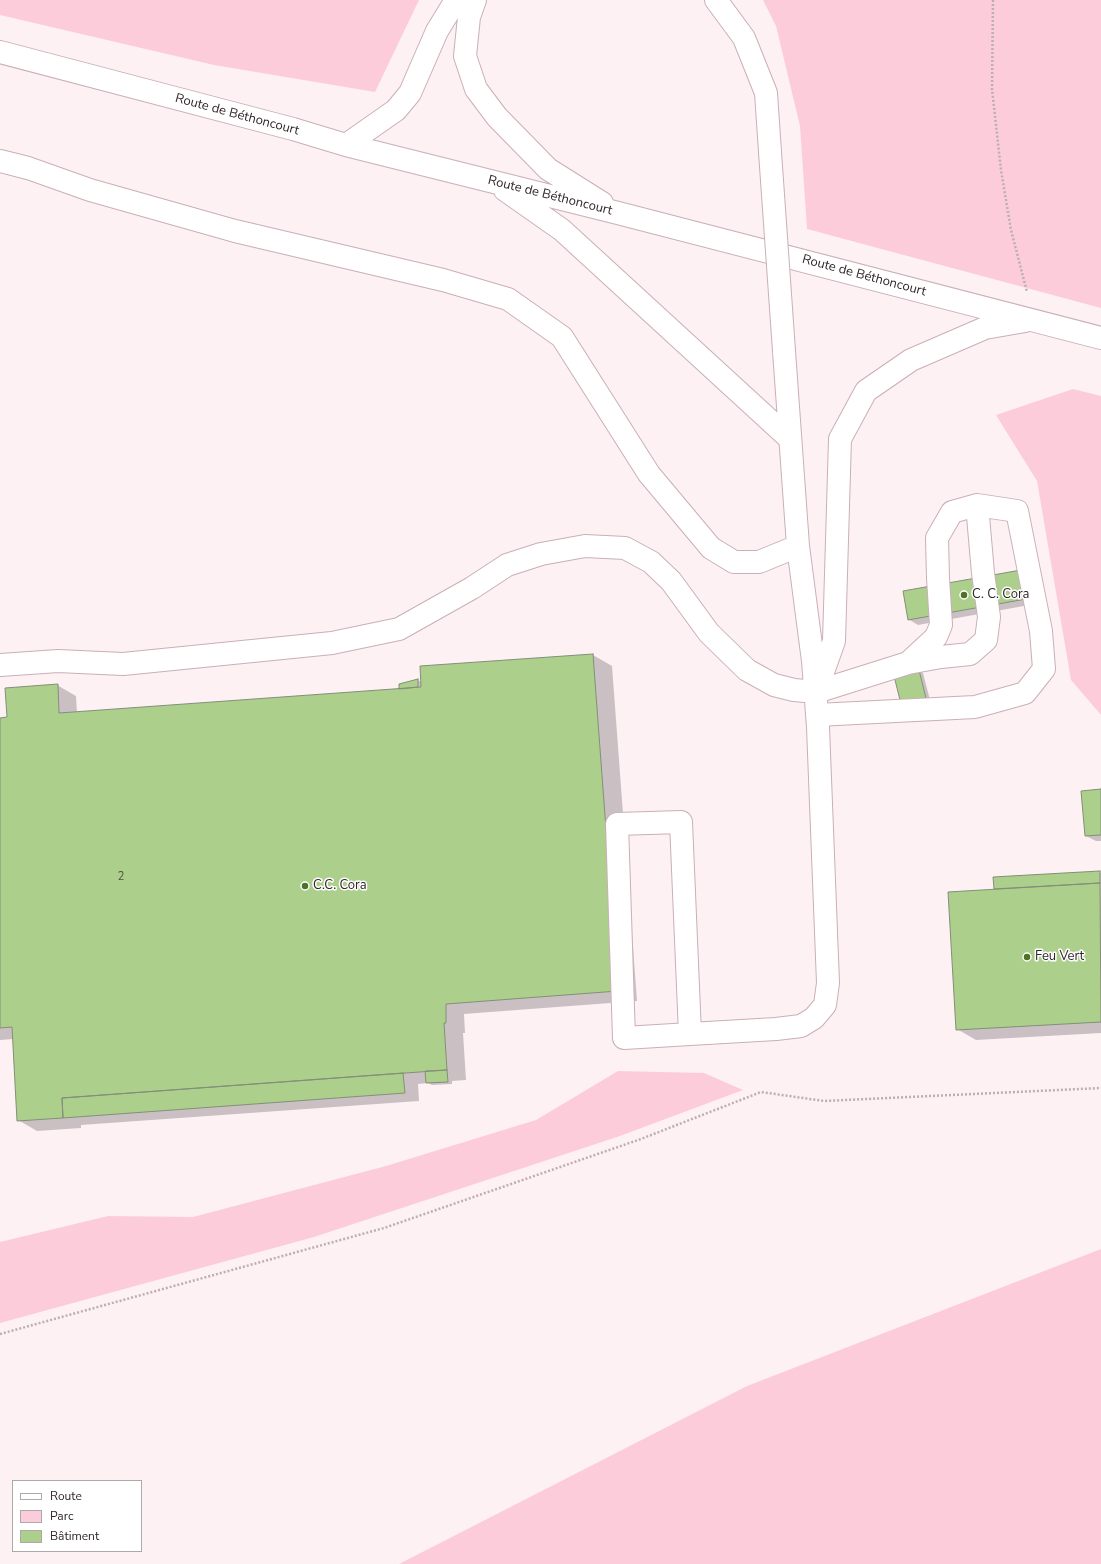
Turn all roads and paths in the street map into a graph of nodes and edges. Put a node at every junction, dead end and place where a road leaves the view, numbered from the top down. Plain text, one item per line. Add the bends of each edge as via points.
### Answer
1 (456, 0) edge
2 (475, 0) edge
3 (716, 0) edge
4 (993, 0) edge
5 (0, 52) edge
6 (346, 145) junction
7 (0, 161) edge
8 (496, 183) junction
9 (618, 213) junction
10 (1030, 309) junction
11 (1101, 338) edge
12 (790, 439) junction
13 (977, 505) junction
14 (798, 546) junction
15 (908, 663) junction
16 (0, 665) edge
17 (816, 692) junction
18 (818, 715) junction
19 (690, 1034) junction
20 (1101, 1088) edge
21 (0, 1334) edge

1 - 6 street via 437,31 410,93 396,110
2 - 9 street via 469,17 465,56 476,89 498,117 548,170
3 - 12 street, bridge via 744,38 766,93
4 - 10 path via 992,89 1001,170
5 - 6 street, Route de Béthoncourt
6 - 8 street, Route de Béthoncourt
7 - 14 street via 90,190 235,231 443,280 508,299 562,337 649,474 711,548 734,562 759,562
8 - 9 street, Route de Béthoncourt
8 - 12 street via 562,230
9 - 10 street, Route de Béthoncourt
10 - 11 street, Route de Béthoncourt
10 - 17 street via 911,360 866,391 840,439 834,641
12 - 14 street
13 - 15 street via 952,512 937,538 942,624 936,637
13 - 15 street via 989,617 986,640 970,654
13 - 18 street via 1017,511 1041,631 1044,669 1025,693 975,707
14 - 17 street
15 - 17 street
16 - 17 street via 58,660 123,664 332,643 399,629 507,565 541,554 585,546 625,548 651,562 671,581 709,633 747,670 774,685
17 - 18 street
18 - 19 street via 828,982 825,1005 814,1018 801,1026
19 - 19 street via 624,1038 617,824 681,822
20 - 21 path via 824,1101 761,1092 641,1139 384,1228

